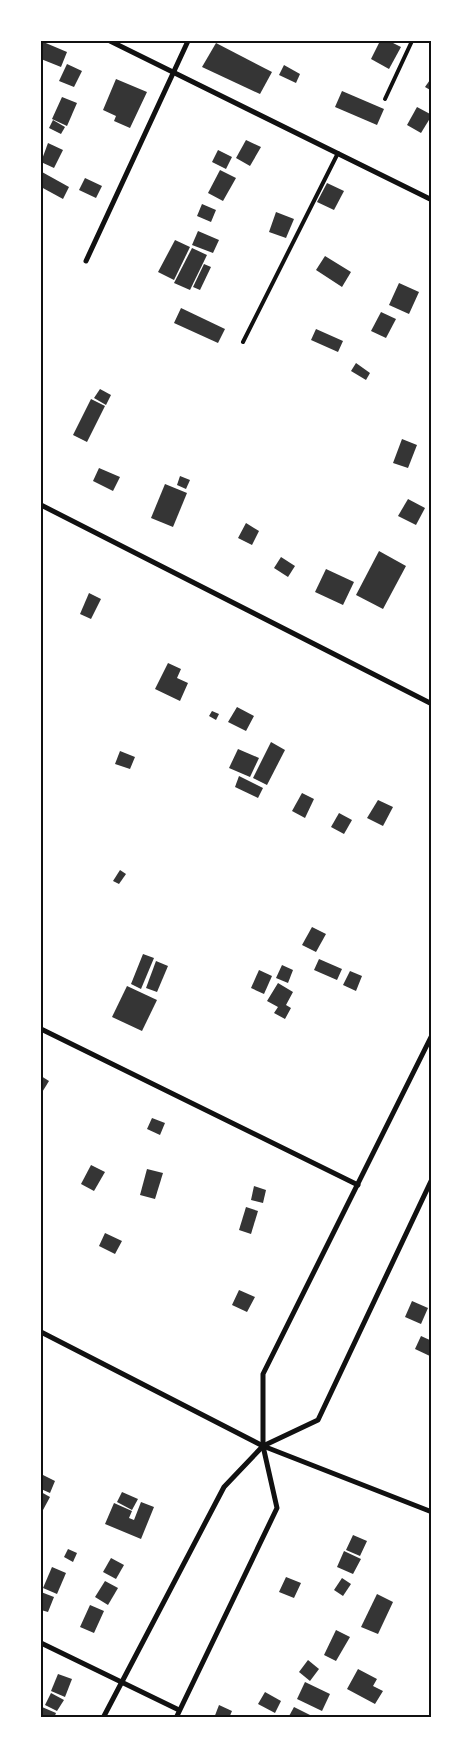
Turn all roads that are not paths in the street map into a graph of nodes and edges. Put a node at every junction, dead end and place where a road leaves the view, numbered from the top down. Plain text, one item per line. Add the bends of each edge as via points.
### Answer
1 (110, 41) edge
2 (188, 41) edge
3 (412, 41) edge
4 (173, 72) junction
5 (385, 99) dead end
6 (338, 153) junction
7 (432, 200) edge
8 (86, 261) dead end
9 (244, 342) dead end
10 (41, 505) edge
11 (432, 704) edge
12 (41, 1029) edge
13 (432, 1035) edge
14 (432, 1179) edge
15 (358, 1185) junction
16 (41, 1332) edge
17 (263, 1446) junction
18 (432, 1512) edge
19 (41, 1643) edge
20 (120, 1682) junction
21 (179, 1710) junction
22 (103, 1718) edge
23 (176, 1718) edge

1 - 4 street
2 - 4 street
3 - 5 lane
4 - 6 street
4 - 8 street
6 - 7 street
6 - 9 lane
10 - 11 street
12 - 15 street
13 - 15 street
14 - 17 street via 318,1420
15 - 17 street via 263,1374
16 - 17 street
17 - 18 street
17 - 20 street via 224,1487
17 - 21 street via 277,1508
19 - 20 street
20 - 21 street
20 - 22 street
21 - 23 street

